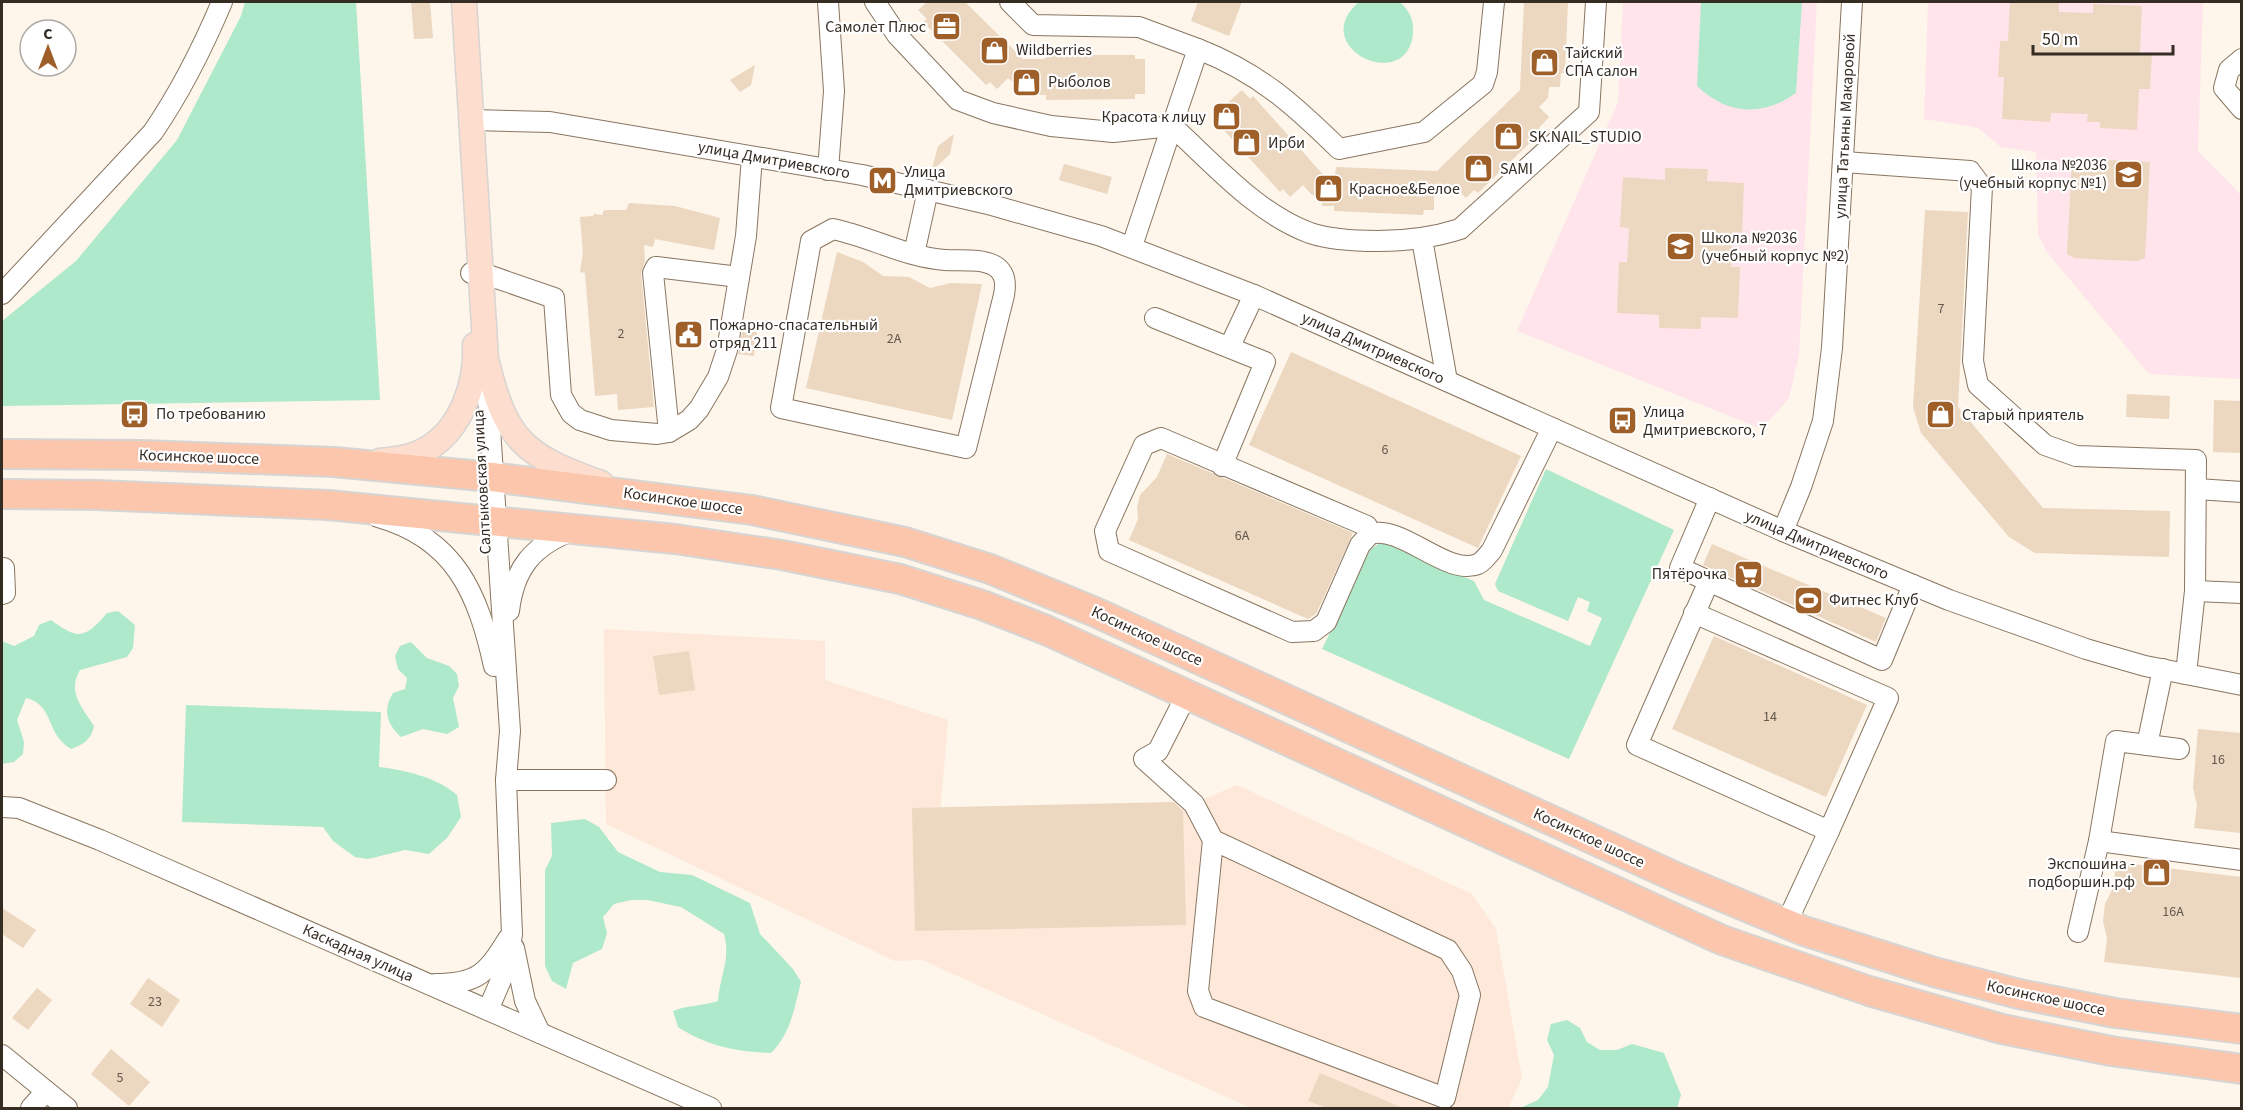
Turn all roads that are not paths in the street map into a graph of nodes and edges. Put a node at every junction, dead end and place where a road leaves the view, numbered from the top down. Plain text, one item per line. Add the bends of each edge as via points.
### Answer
1 (222, 2) edge
2 (464, 2) edge
3 (828, 2) edge
4 (875, 2) edge
5 (1011, 2) edge
6 (1494, 2) edge
7 (1596, 2) edge
8 (1851, 2) edge
9 (1198, 50) junction
10 (2241, 59) edge
11 (2241, 109) edge
12 (473, 120) junction
13 (1172, 126) junction
14 (752, 157) junction
15 (1844, 162) junction
16 (828, 170) junction
17 (928, 190) junction
18 (1422, 239) junction
19 (1132, 246) junction
20 (914, 254) junction
21 (477, 273) junction
22 (739, 277) junction
23 (2, 294) edge
24 (1254, 295) junction
25 (1155, 318) dead end
26 (1230, 346) junction
27 (481, 358) junction
28 (1447, 381) junction
29 (1552, 428) junction
30 (669, 432) junction
31 (2, 454) edge
32 (334, 462) junction
33 (1222, 466) junction
34 (486, 477) junction
35 (2197, 489) junction
36 (2241, 492) edge
37 (628, 493) junction
38 (2, 494) edge
39 (1710, 498) junction
40 (328, 505) junction
41 (489, 519) junction
42 (580, 528) junction
43 (1783, 531) junction
44 (1370, 534) junction
45 (4, 568) dead end
46 (1709, 581) junction
47 (1913, 585) junction
48 (2195, 591) junction
49 (2, 594) edge
50 (2241, 594) edge
51 (1694, 613) junction
52 (500, 665) junction
53 (2163, 669) junction
54 (2186, 674) junction
55 (2241, 684) edge
56 (1187, 694) junction
57 (2147, 745) junction
58 (2179, 749) dead end
59 (506, 780) junction
60 (606, 780) dead end
61 (2, 807) edge
62 (1829, 831) junction
63 (1213, 840) junction
64 (2099, 841) junction
65 (2241, 860) edge
66 (1786, 924) junction
67 (2078, 932) dead end
68 (512, 934) junction
69 (429, 984) junction
70 (488, 1010) junction
71 (2241, 1029) edge
72 (540, 1033) junction
73 (2, 1055) edge
74 (2241, 1069) edge
75 (46, 1091) junction
76 (1447, 1103) edge
77 (31, 1108) edge
78 (67, 1108) edge
79 (711, 1108) edge

1 - 23 street via 173,102 153,132
2 - 12 main road, Салтыковская улица
3 - 16 street via 834,91
4 - 13 street via 897,35 958,100 993,113 1051,126 1113,132
5 - 9 street via 1033,25 1138,27
6 - 9 street via 1483,84 1424,132 1339,149 1276,91 1234,64
7 - 18 street via 1589,112 1460,229
8 - 15 street, улица Татьяны Макаровой
9 - 13 street
10 - 11 street via 2229,70 2224,88
12 - 14 street, улица Дмитриевского via 549,122
12 - 21 main road, Салтыковская улица
13 - 18 street via 1253,199 1309,232 1361,241
13 - 19 street
14 - 16 street, улица Дмитриевского
14 - 22 street
15 - 35 street via 1971,171 1982,187 1973,361 1978,385 2045,445 2076,456 2196,460
15 - 43 street, улица Татьяны Макаровой via 1832,348 1823,421
16 - 17 street, улица Дмитриевского
17 - 19 street, улица Дмитриевского via 1050,220
17 - 20 street
18 - 28 street
19 - 24 street, улица Дмитриевского
20 - 20 street via 986,263 995,266 1005,278 966,448 781,408 811,242 833,229
21 - 27 main road, Салтыковская улица
21 - 30 street via 554,298 561,395 571,413 611,430
22 - 30 street via 727,350 718,377 699,409
22 - 30 street via 656,267 653,273
24 - 26 street
24 - 28 street, улица Дмитриевского
25 - 26 street
26 - 33 street via 1265,362
27 - 32 main road via 459,413 441,438 426,450 405,458
27 - 34 street, Салтыковская улица
27 - 37 main road via 497,403 528,449 546,462
28 - 29 street, улица Дмитриевского
29 - 39 street, улица Дмитриевского
29 - 44 street via 1492,550 1482,562 1452,562 1385,533
31 - 32 highway, Косинское шоссе
32 - 34 highway, Косинское шоссе
33 - 44 street via 1367,526
33 - 44 street via 1161,438 1144,445 1105,531 1108,551 1292,632 1303,633 1326,622 1360,545
34 - 37 highway, Косинское шоссе
34 - 41 street, Салтыковская улица
35 - 36 street
35 - 48 street
37 - 66 highway, Косинское шоссе via 752,510 856,531 990,569 1095,612
38 - 40 highway
39 - 43 street, улица Дмитриевского
39 - 46 street via 1680,568
40 - 41 highway
40 - 52 street via 381,518 431,543 447,556 466,580
41 - 42 highway
41 - 52 street, Салтыковская улица
42 - 52 street via 542,547 518,572 511,591
42 - 56 highway via 782,555 940,590 1046,630
43 - 47 street, улица Дмитриевского
45 - 49 street
46 - 47 street via 1882,660
46 - 51 street
47 - 53 street, улица Дмитриевского via 2086,649
48 - 50 street
48 - 54 street
51 - 62 street via 1637,745
51 - 62 street via 1888,698
52 - 59 street, Салтыковская улица via 510,731
53 - 54 street, улица Дмитриевского
53 - 57 street
54 - 55 street, улица Дмитриевского
56 - 63 street via 1158,751 1144,759 1194,804
56 - 74 highway via 1667,916 1792,965 1915,1006 2002,1029 2111,1051
57 - 58 street
57 - 64 street via 2116,741
59 - 60 street
59 - 68 street, Салтыковская улица
61 - 69 street, Каскадная улица via 19,808 100,840
62 - 66 street
63 - 76 street via 1448,950 1462,971 1470,995
63 - 76 street via 1198,991 1204,1007
64 - 65 street
64 - 67 street
66 - 71 highway, Косинское шоссе via 1924,969 2019,994 2125,1014
68 - 69 street via 489,969 474,979
68 - 70 street, Салтыковская улица via 507,966
68 - 72 street via 522,993
69 - 70 street, Каскадная улица
70 - 72 street, Каскадная улица
72 - 79 street, Каскадная улица
73 - 75 street
75 - 77 street
75 - 78 street

